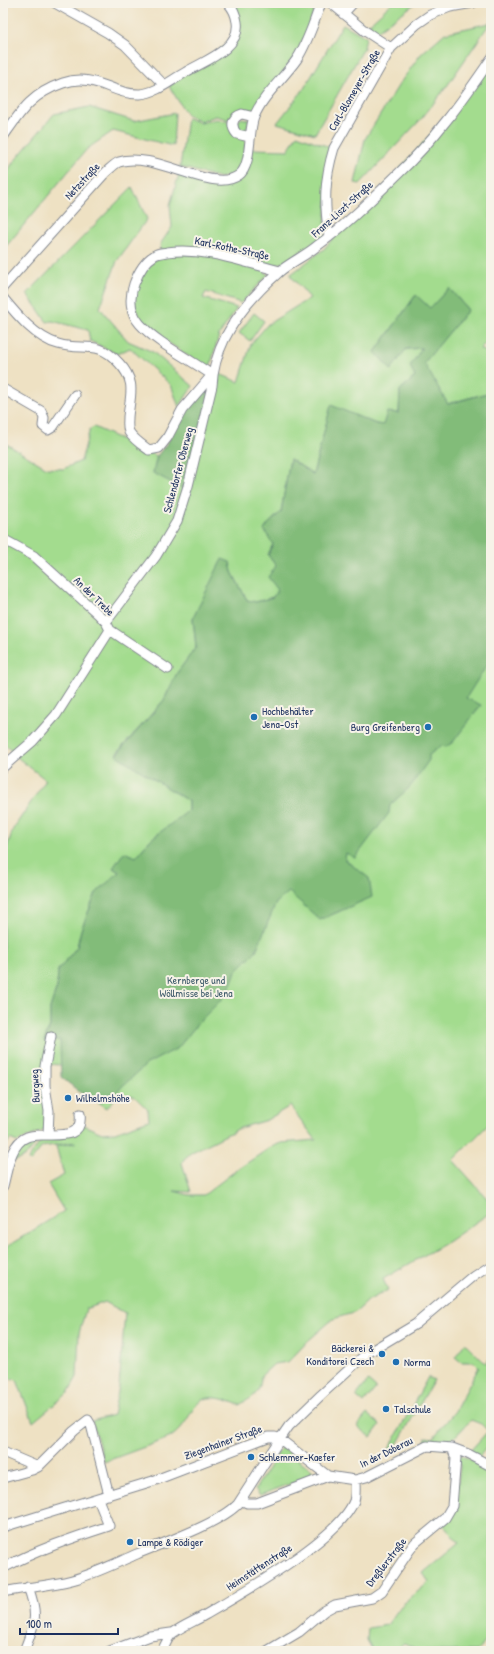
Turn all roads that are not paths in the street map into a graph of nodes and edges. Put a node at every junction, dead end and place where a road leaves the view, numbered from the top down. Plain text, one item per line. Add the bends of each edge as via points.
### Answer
1 (55, 3) edge
2 (228, 3) edge
3 (321, 3) edge
4 (331, 3) edge
5 (353, 3) edge
6 (473, 3) edge
7 (343, 14) junction
8 (391, 48) junction
9 (491, 59) edge
10 (164, 85) junction
11 (254, 117) junction
12 (3, 137) edge
13 (250, 137) junction
14 (329, 237) junction
15 (280, 271) junction
16 (3, 287) edge
17 (3, 298) edge
18 (212, 375) junction
19 (3, 389) edge
20 (75, 395) dead end
21 (3, 539) edge
22 (106, 622) junction
23 (110, 630) junction
24 (168, 669) dead end
25 (3, 768) edge
26 (51, 1036) dead end
27 (80, 1114) dead end
28 (48, 1135) junction
29 (3, 1186) edge
30 (491, 1264) edge
31 (280, 1439) junction
32 (452, 1448) junction
33 (3, 1452) edge
34 (491, 1466) edge
35 (38, 1467) junction
36 (328, 1476) junction
37 (3, 1478) edge
38 (355, 1480) junction
39 (109, 1495) junction
40 (98, 1498) junction
41 (241, 1500) junction
42 (3, 1527) edge
43 (3, 1568) edge
44 (28, 1587) junction
45 (3, 1592) edge
46 (171, 1633) junction
47 (24, 1651) edge
48 (110, 1651) edge
49 (162, 1651) edge
50 (268, 1651) edge

1 - 10 street via 125,45
2 - 10 street via 236,15 238,26 229,46
3 - 11 street, Netzstraße via 297,59 261,104
4 - 7 street
5 - 7 street
6 - 8 street, Carl-Blomeyer-Straße via 450,7 430,15 416,24
7 - 8 street
8 - 14 street, Carl-Blomeyer-Straße via 334,148 325,186
9 - 14 street, Franz-Liszt-Straße via 444,126 400,173
10 - 12 street via 152,92 138,94 93,81 64,82 34,97
11 - 13 street, Netzstraße
11 - 13 street via 242,114 235,117 232,124 237,134
13 - 16 street, Netzstraße via 243,171 240,175 227,180 211,180 150,162 117,162
14 - 15 street, Franz-Liszt-Straße
15 - 18 street, Franz-Liszt-Straße via 245,307 230,328
15 - 18 street, Karl-Rothe-Straße via 207,253 182,250 156,254 137,275 130,294 132,308 139,323 152,335
17 - 18 street via 47,340 68,346 95,347 107,353 126,370 131,380 132,391 127,427 133,438 149,450 159,448 182,410
18 - 22 street, Schlendorfer Oberweg via 212,386 190,478 177,521 156,556
19 - 20 street via 41,411 44,418 43,426 48,430 53,427
21 - 22 street, An der Trebe via 34,556
22 - 23 street, An der Trebe
23 - 24 street, An der Trebe
23 - 25 street via 56,715 33,742
26 - 28 street, Burgweg via 45,1086
27 - 28 street via 80,1127 63,1135
28 - 29 street via 32,1135 18,1143
30 - 31 street via 474,1275 416,1324 363,1356 290,1426
31 - 36 street
31 - 39 street, Ziegenhainer Straße via 268,1437
31 - 41 street
32 - 34 street, In der Doberau
32 - 38 street, In der Doberau via 427,1446
32 - 50 street, Dreßlerstraße via 456,1458 452,1506 445,1518 415,1543 382,1591 372,1598 335,1605
33 - 35 street
35 - 37 street
35 - 39 street via 88,1420
36 - 38 street
36 - 41 street via 257,1503 246,1503
38 - 46 street, Heimstättenstraße via 354,1501 328,1533 230,1600
39 - 40 street, Ziegenhainer Straße
40 - 42 street, Ziegenhainer Straße
40 - 43 street via 109,1526 27,1555
41 - 44 street via 232,1510 206,1524 88,1575
44 - 45 street
44 - 47 street via 34,1601 35,1622
46 - 48 street via 150,1636
46 - 49 street

